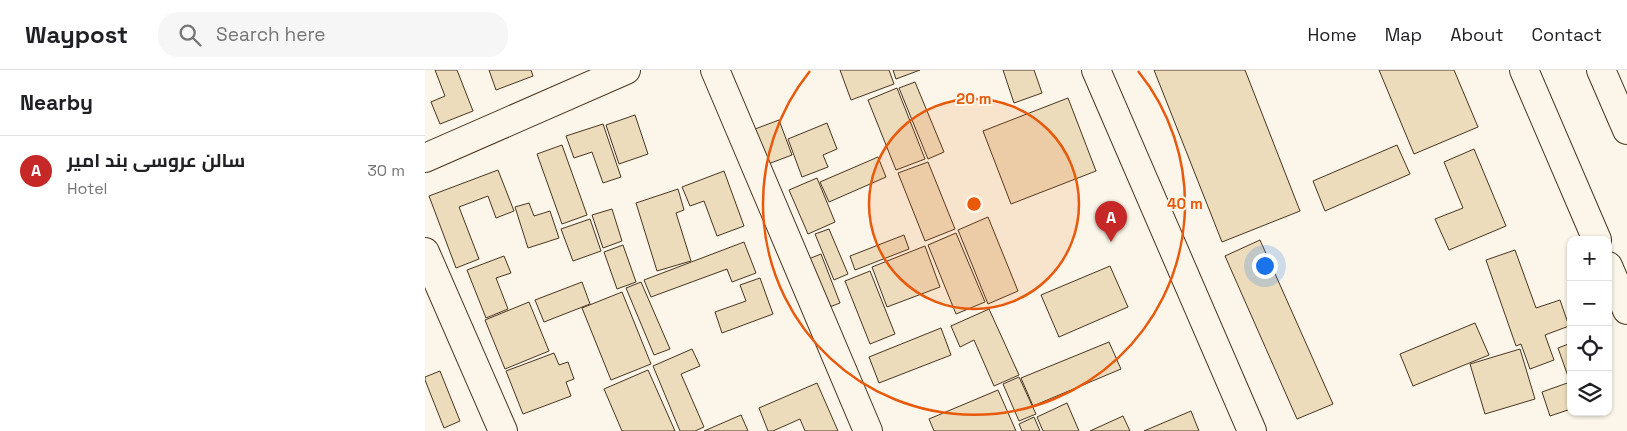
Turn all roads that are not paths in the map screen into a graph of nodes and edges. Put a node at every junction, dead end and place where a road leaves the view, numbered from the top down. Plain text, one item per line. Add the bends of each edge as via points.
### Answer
1 (626, 70) edge
2 (715, 70) edge
3 (1096, 70) edge
4 (1524, 70) edge
5 (1601, 70) edge
6 (1627, 130) edge
7 (425, 158) edge
8 (1595, 236) edge
9 (425, 252) edge
10 (1612, 275) edge
11 (1627, 310) edge
12 (503, 431) edge
13 (867, 431) edge
14 (1252, 431) edge

1 - 7 street
2 - 13 street
3 - 14 street
4 - 8 street
5 - 6 street
9 - 12 street
10 - 11 street

